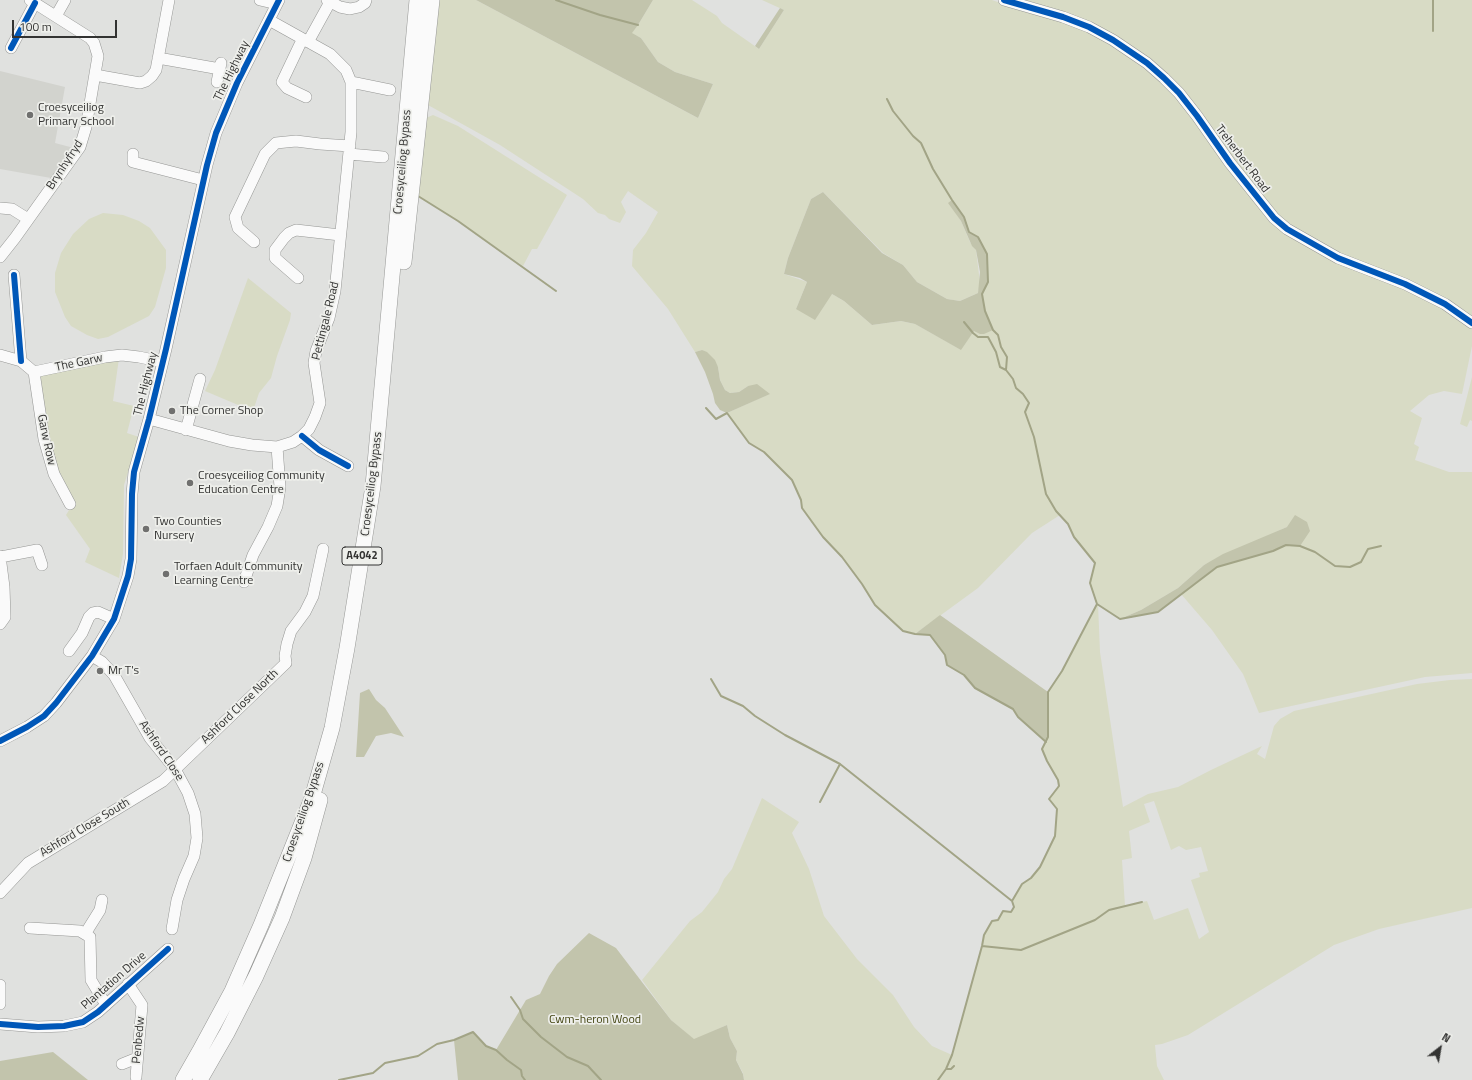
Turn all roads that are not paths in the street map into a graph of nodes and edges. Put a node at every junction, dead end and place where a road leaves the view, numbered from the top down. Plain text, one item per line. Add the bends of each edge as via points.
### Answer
1 (65, 0) edge
2 (170, 0) edge
3 (260, 0) edge
4 (366, 0) edge
5 (417, 0) edge
6 (432, 0) edge
7 (1004, 0) edge
8 (329, 1) edge
9 (32, 2) edge
10 (278, 2) edge
11 (56, 16) junction
12 (269, 20) junction
13 (305, 41) junction
14 (11, 48) dead end
15 (158, 58) junction
16 (95, 75) junction
17 (217, 82) dead end
18 (351, 82) junction
19 (390, 90) dead end
20 (306, 97) dead end
21 (350, 150) junction
22 (133, 154) dead end
23 (384, 157) dead end
24 (203, 180) junction
25 (0, 208) edge
26 (28, 219) junction
27 (340, 235) junction
28 (254, 237) dead end
29 (0, 256) edge
30 (295, 272) dead end
31 (14, 275) dead end
32 (1472, 323) edge
33 (0, 355) edge
34 (21, 361) junction
35 (163, 362) junction
36 (34, 372) junction
37 (200, 379) dead end
38 (150, 419) junction
39 (186, 430) junction
40 (302, 436) junction
41 (277, 447) junction
42 (348, 466) dead end
43 (70, 504) dead end
44 (323, 549) dead end
45 (0, 557) edge
46 (42, 564) dead end
47 (244, 582) dead end
48 (114, 619) junction
49 (0, 624) edge
50 (69, 651) dead end
51 (92, 656) junction
52 (0, 741) edge
53 (175, 769) junction
54 (0, 893) edge
55 (102, 900) dead end
56 (30, 928) dead end
57 (172, 929) dead end
58 (85, 934) junction
59 (168, 949) dead end
60 (0, 984) edge
61 (128, 984) junction
62 (0, 1004) edge
63 (106, 1005) junction
64 (0, 1024) edge
65 (137, 1058) junction
66 (122, 1064) dead end
67 (136, 1077) dead end
68 (183, 1080) edge
69 (200, 1080) edge

1 - 11 street
2 - 15 street
3 - 10 street
4 - 8 street via 359,7 350,9
5 - 68 highway, Croesyceiliog Bypass / A4042 via 373,486 332,728 312,798 261,925 232,991
6 - 69 highway, Croesyceiliog Bypass / A4042 via 380,488 356,656 333,754 304,858 285,910 256,976
7 - 32 street, Treherbert Road via 1089,27 1147,63 1179,93 1230,163 1283,226 1338,258 1405,284 1446,304
8 - 13 street
9 - 11 street, Brynhyfryd
9 - 14 street
10 - 12 street, The Highway
11 - 16 street, Brynhyfryd via 94,43 98,56
12 - 13 street
12 - 24 street, The Highway via 237,83 216,133
13 - 18 street via 330,54 346,70
13 - 20 street via 282,82 287,88
15 - 16 street via 152,76 140,83
15 - 17 street via 221,66
16 - 26 street, Brynhyfryd via 80,147
18 - 19 street
18 - 21 street, Pettingale Road
21 - 23 street
21 - 27 street, Pettingale Road
21 - 28 street via 296,140 276,143 265,154 235,217 238,228
22 - 24 street via 133,162
24 - 35 street, The Highway
25 - 26 street via 12,209
26 - 29 street, Brynhyfryd
27 - 30 street via 296,230 289,233 275,250 275,258
27 - 40 street, Pettingale Road via 335,291 314,363 320,403 309,429
31 - 34 street
33 - 34 street
34 - 36 street
35 - 36 street, The Garw via 139,357 105,357
35 - 38 street, The Highway
36 - 43 street, Garw Row via 44,439 54,474
37 - 39 street
38 - 39 street, Pettingale Road
38 - 48 street, The Highway via 134,472 131,559
39 - 41 street, Pettingale Road via 252,445
40 - 41 street, Pettingale Road
40 - 42 street via 319,450
41 - 47 street via 280,488 277,506 253,555
44 - 53 street, Ashford Close North via 313,596 305,612 290,631 286,663
45 - 46 street via 37,550
45 - 49 street via 5,617
48 - 50 street via 98,612 93,613
48 - 51 street, The Highway
51 - 52 street, The Highway via 44,716
51 - 53 street, Ashford Close via 114,675 150,738
53 - 54 street, Ashford Close South via 154,788 28,862
53 - 57 street, Ashford Close via 188,793 194,814 196,838 194,856 177,900
55 - 58 street via 100,910
56 - 58 street via 80,931
58 - 63 street via 90,937 91,980
59 - 61 street, Plantation Drive
60 - 62 street
61 - 63 street, Plantation Drive
61 - 65 street, Penbedw via 142,1005
63 - 64 street, Plantation Drive via 83,1022 64,1026
65 - 66 street
65 - 67 street, Penbedw

